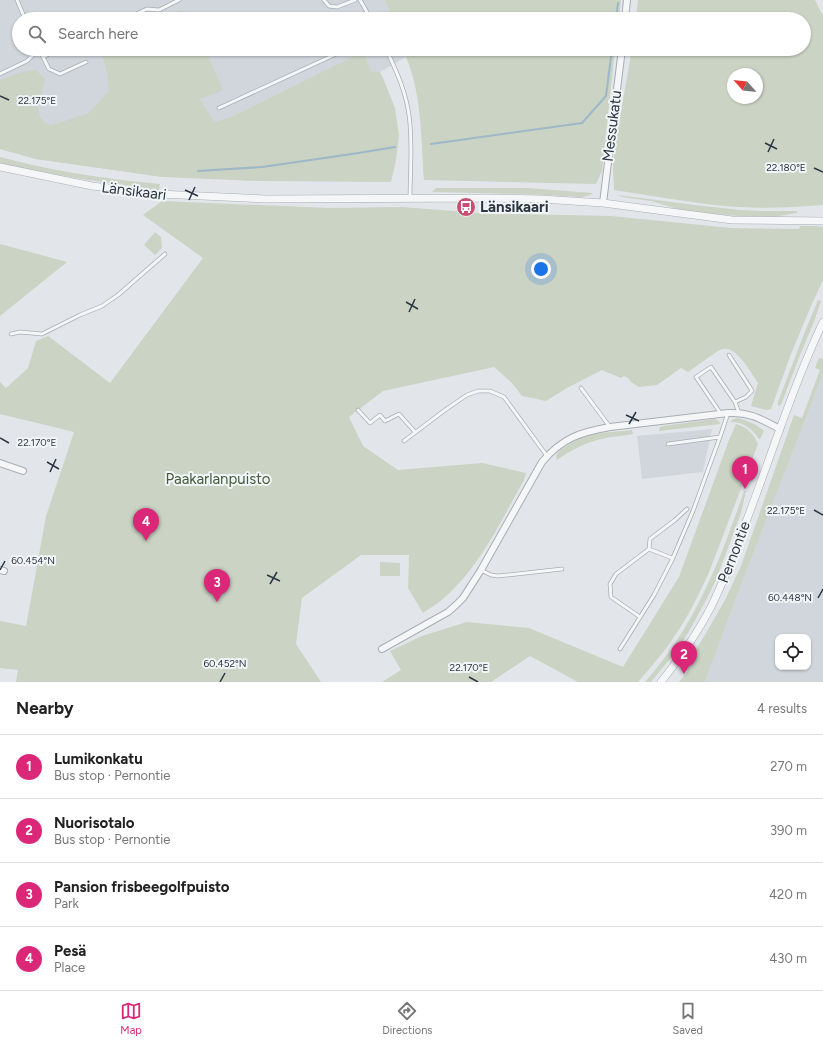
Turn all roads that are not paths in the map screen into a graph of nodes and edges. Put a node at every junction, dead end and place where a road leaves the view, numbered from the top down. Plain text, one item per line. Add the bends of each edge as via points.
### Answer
1 (17, 0) edge
2 (179, 0) edge
3 (324, 0) edge
4 (355, 0) edge
5 (360, 0) edge
6 (627, 0) edge
7 (22, 12) edge
8 (140, 12) edge
9 (366, 12) edge
10 (626, 12) edge
11 (32, 56) edge
12 (332, 56) edge
13 (389, 56) edge
14 (621, 56) edge
15 (43, 57) edge
16 (86, 62) dead end
17 (0, 74) edge
18 (219, 108) dead end
19 (0, 167) edge
20 (410, 198) junction
21 (603, 203) junction
22 (822, 222) edge
23 (165, 254) dead end
24 (823, 322) edge
25 (11, 334) dead end
26 (728, 355) dead end
27 (581, 388) dead end
28 (735, 402) junction
29 (358, 410) dead end
30 (728, 413) junction
31 (739, 413) junction
32 (720, 414) junction
33 (610, 427) junction
34 (780, 429) junction
35 (415, 432) junction
36 (720, 436) junction
37 (404, 441) dead end
38 (668, 444) dead end
39 (547, 456) junction
40 (0, 463) edge
41 (23, 471) dead end
42 (687, 509) dead end
43 (649, 549) junction
44 (672, 558) junction
45 (562, 569) dead end
46 (481, 570) junction
47 (640, 617) junction
48 (382, 649) dead end
49 (620, 649) dead end
50 (661, 682) edge

1 - 7 lane
2 - 8 lane via 159,10 147,9
3 - 4 lane via 329,6 337,7
5 - 9 lane
6 - 10 street
11 - 17 lane
12 - 18 lane
13 - 20 lane via 405,96 409,115
14 - 21 street, Messukatu
15 - 16 lane via 50,69 60,74
19 - 20 street, Länsikaari via 92,186 159,194 265,199
20 - 21 street, Länsikaari via 541,199
21 - 22 street, Länsikaari via 732,220
23 - 25 lane via 118,296 102,306 42,334
24 - 34 street, Pernontie
26 - 28 lane via 752,391
27 - 33 lane
28 - 31 lane
28 - 32 lane via 711,367 696,377
29 - 35 lane via 370,423 380,415 385,421 399,414
30 - 31 street
30 - 32 street
30 - 36 lane
31 - 34 street via 752,415
32 - 33 street
33 - 39 street via 579,434
34 - 50 street, Pernontie via 714,602 695,635
35 - 37 lane
35 - 39 lane via 467,396 478,391 490,391 504,397
36 - 38 lane
36 - 44 lane via 693,511
39 - 46 street
40 - 41 street
42 - 43 lane via 650,539
43 - 44 lane
43 - 47 lane via 616,574 610,584 611,597
44 - 47 lane
45 - 46 lane via 498,576
46 - 48 street via 463,598 448,612
47 - 49 lane

